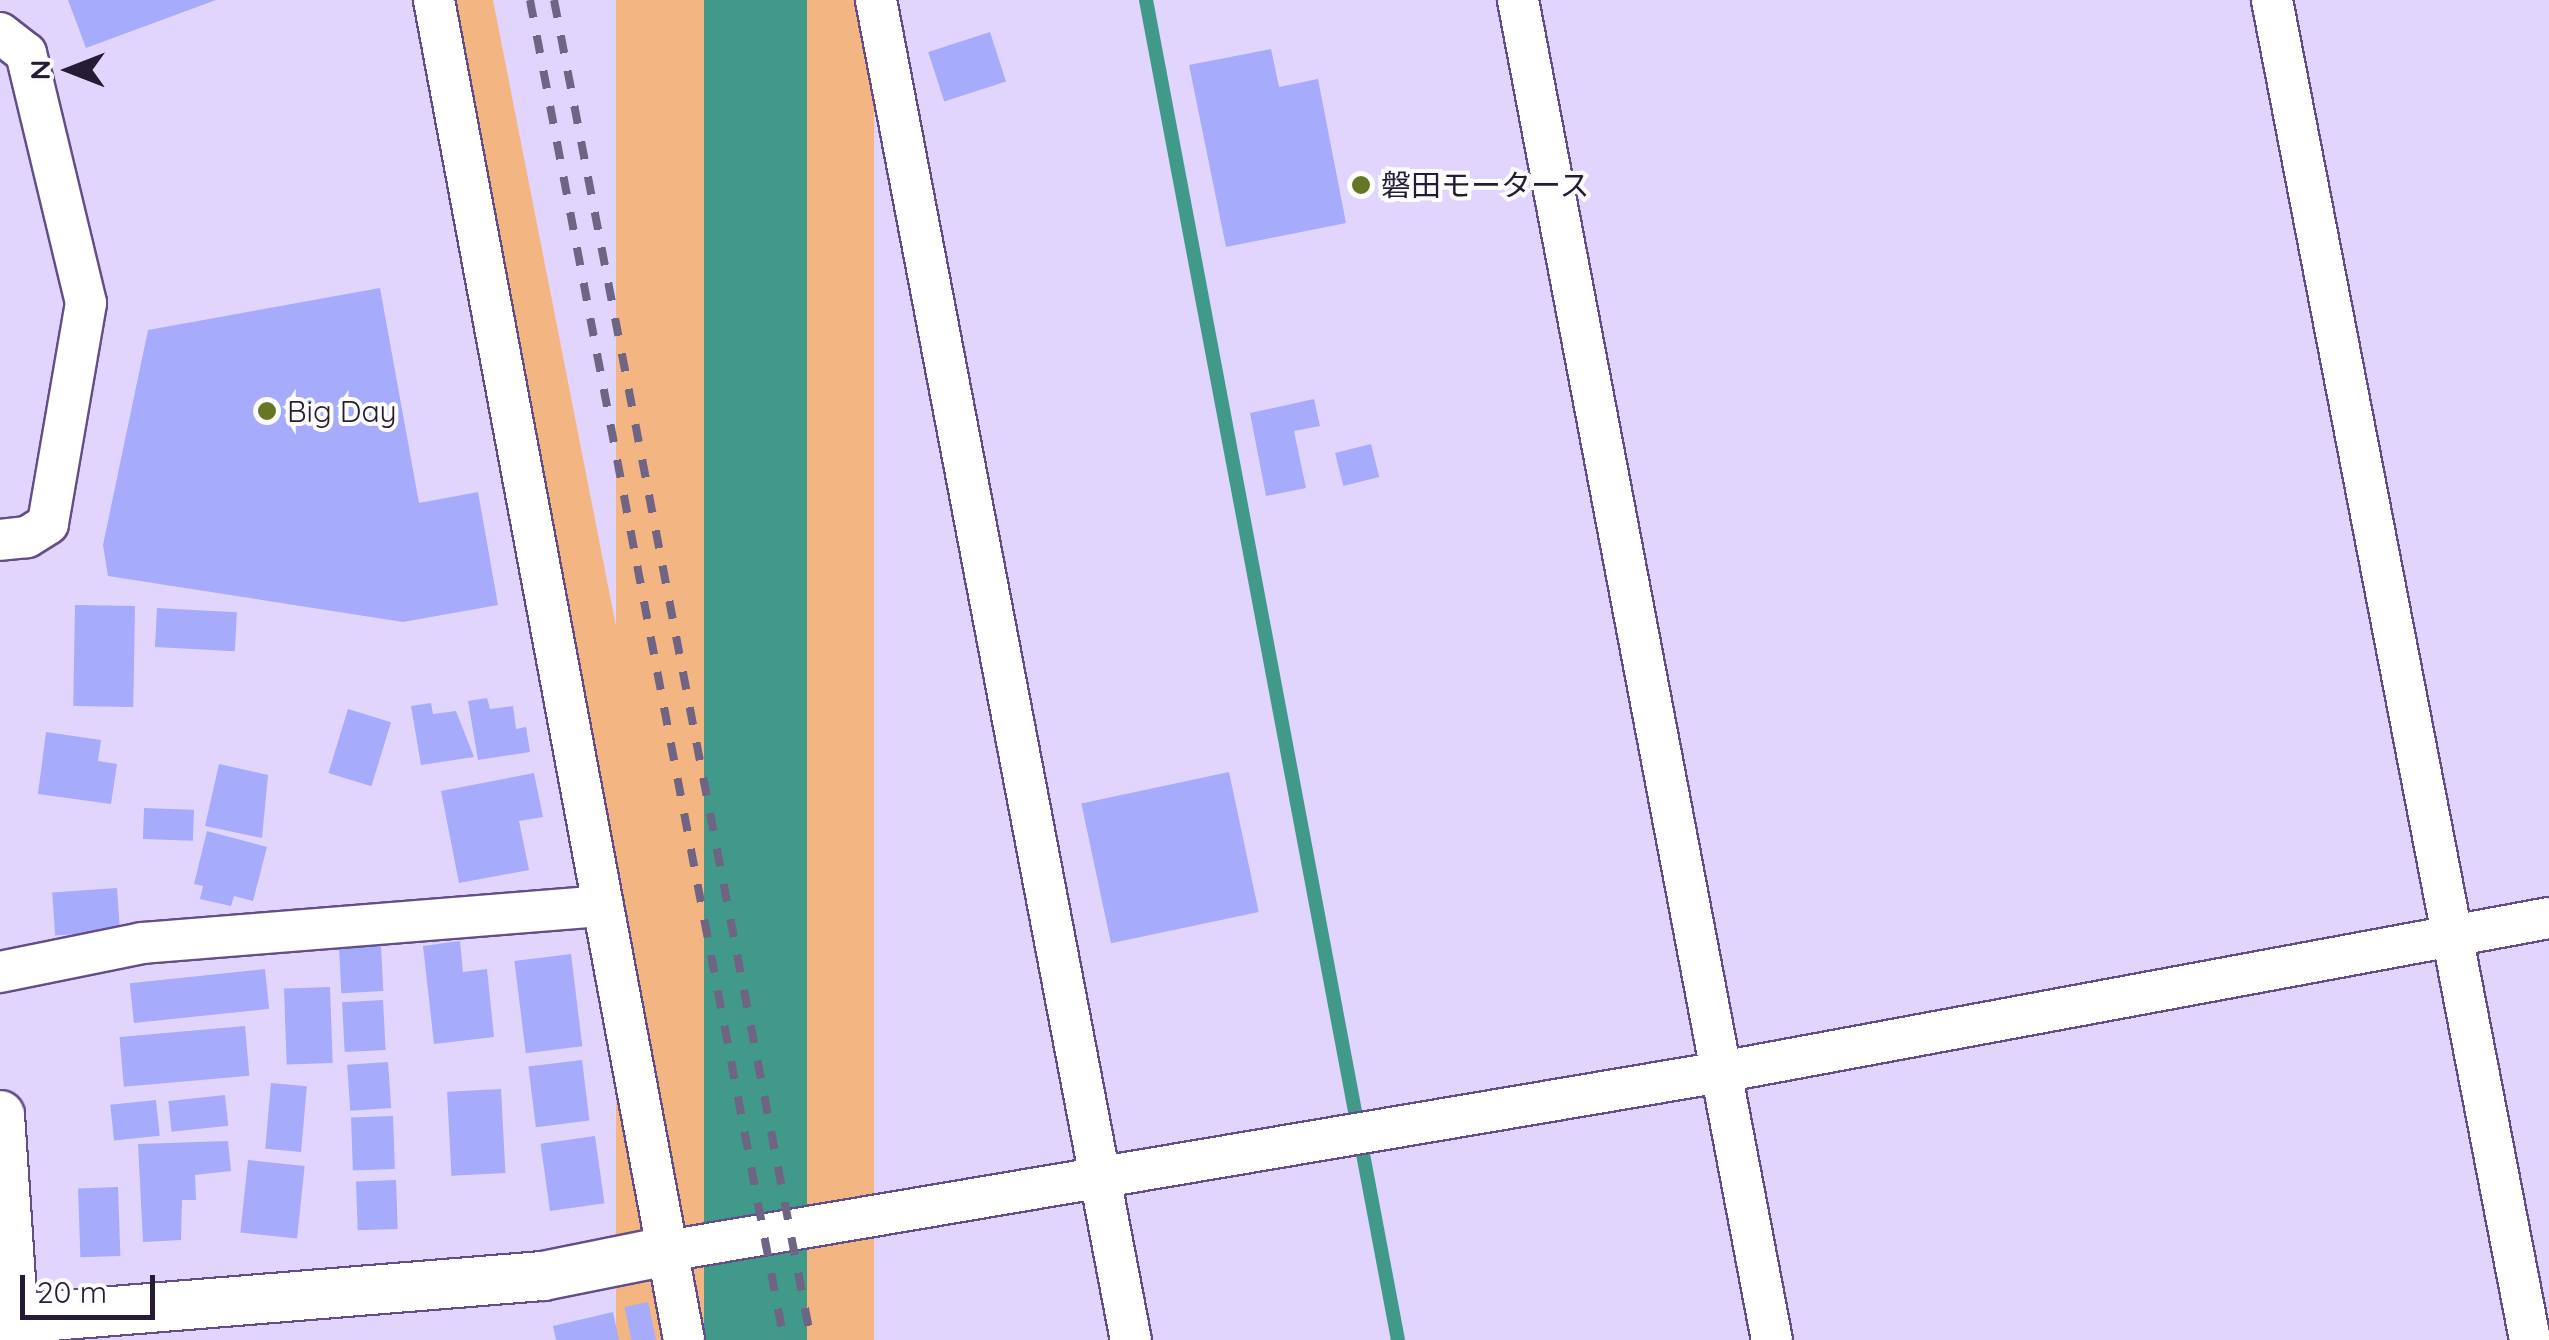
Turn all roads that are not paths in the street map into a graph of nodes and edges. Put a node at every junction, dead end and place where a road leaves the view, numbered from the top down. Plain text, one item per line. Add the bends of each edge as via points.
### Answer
1 (434, 0) edge
2 (876, 0) edge
3 (1518, 0) edge
4 (2272, 0) edge
5 (0, 34) edge
6 (0, 540) edge
7 (603, 906) junction
8 (2549, 918) edge
9 (2453, 935) junction
10 (0, 972) edge
11 (1721, 1072) junction
12 (0, 1115) edge
13 (1088, 1175) junction
14 (667, 1250) junction
15 (15, 1330) edge
16 (684, 1340) edge
17 (1131, 1340) edge
18 (1772, 1340) edge
19 (2530, 1340) edge

1 - 7 street
2 - 13 street
3 - 11 street
4 - 9 street
5 - 6 street via 26,54 86,303 48,524 27,537
7 - 10 street via 142,943
7 - 14 street
8 - 9 street
9 - 11 street
9 - 19 street
11 - 13 street
11 - 18 street
12 - 15 street
13 - 14 street
13 - 17 street
14 - 15 street via 543,1276
14 - 16 street

